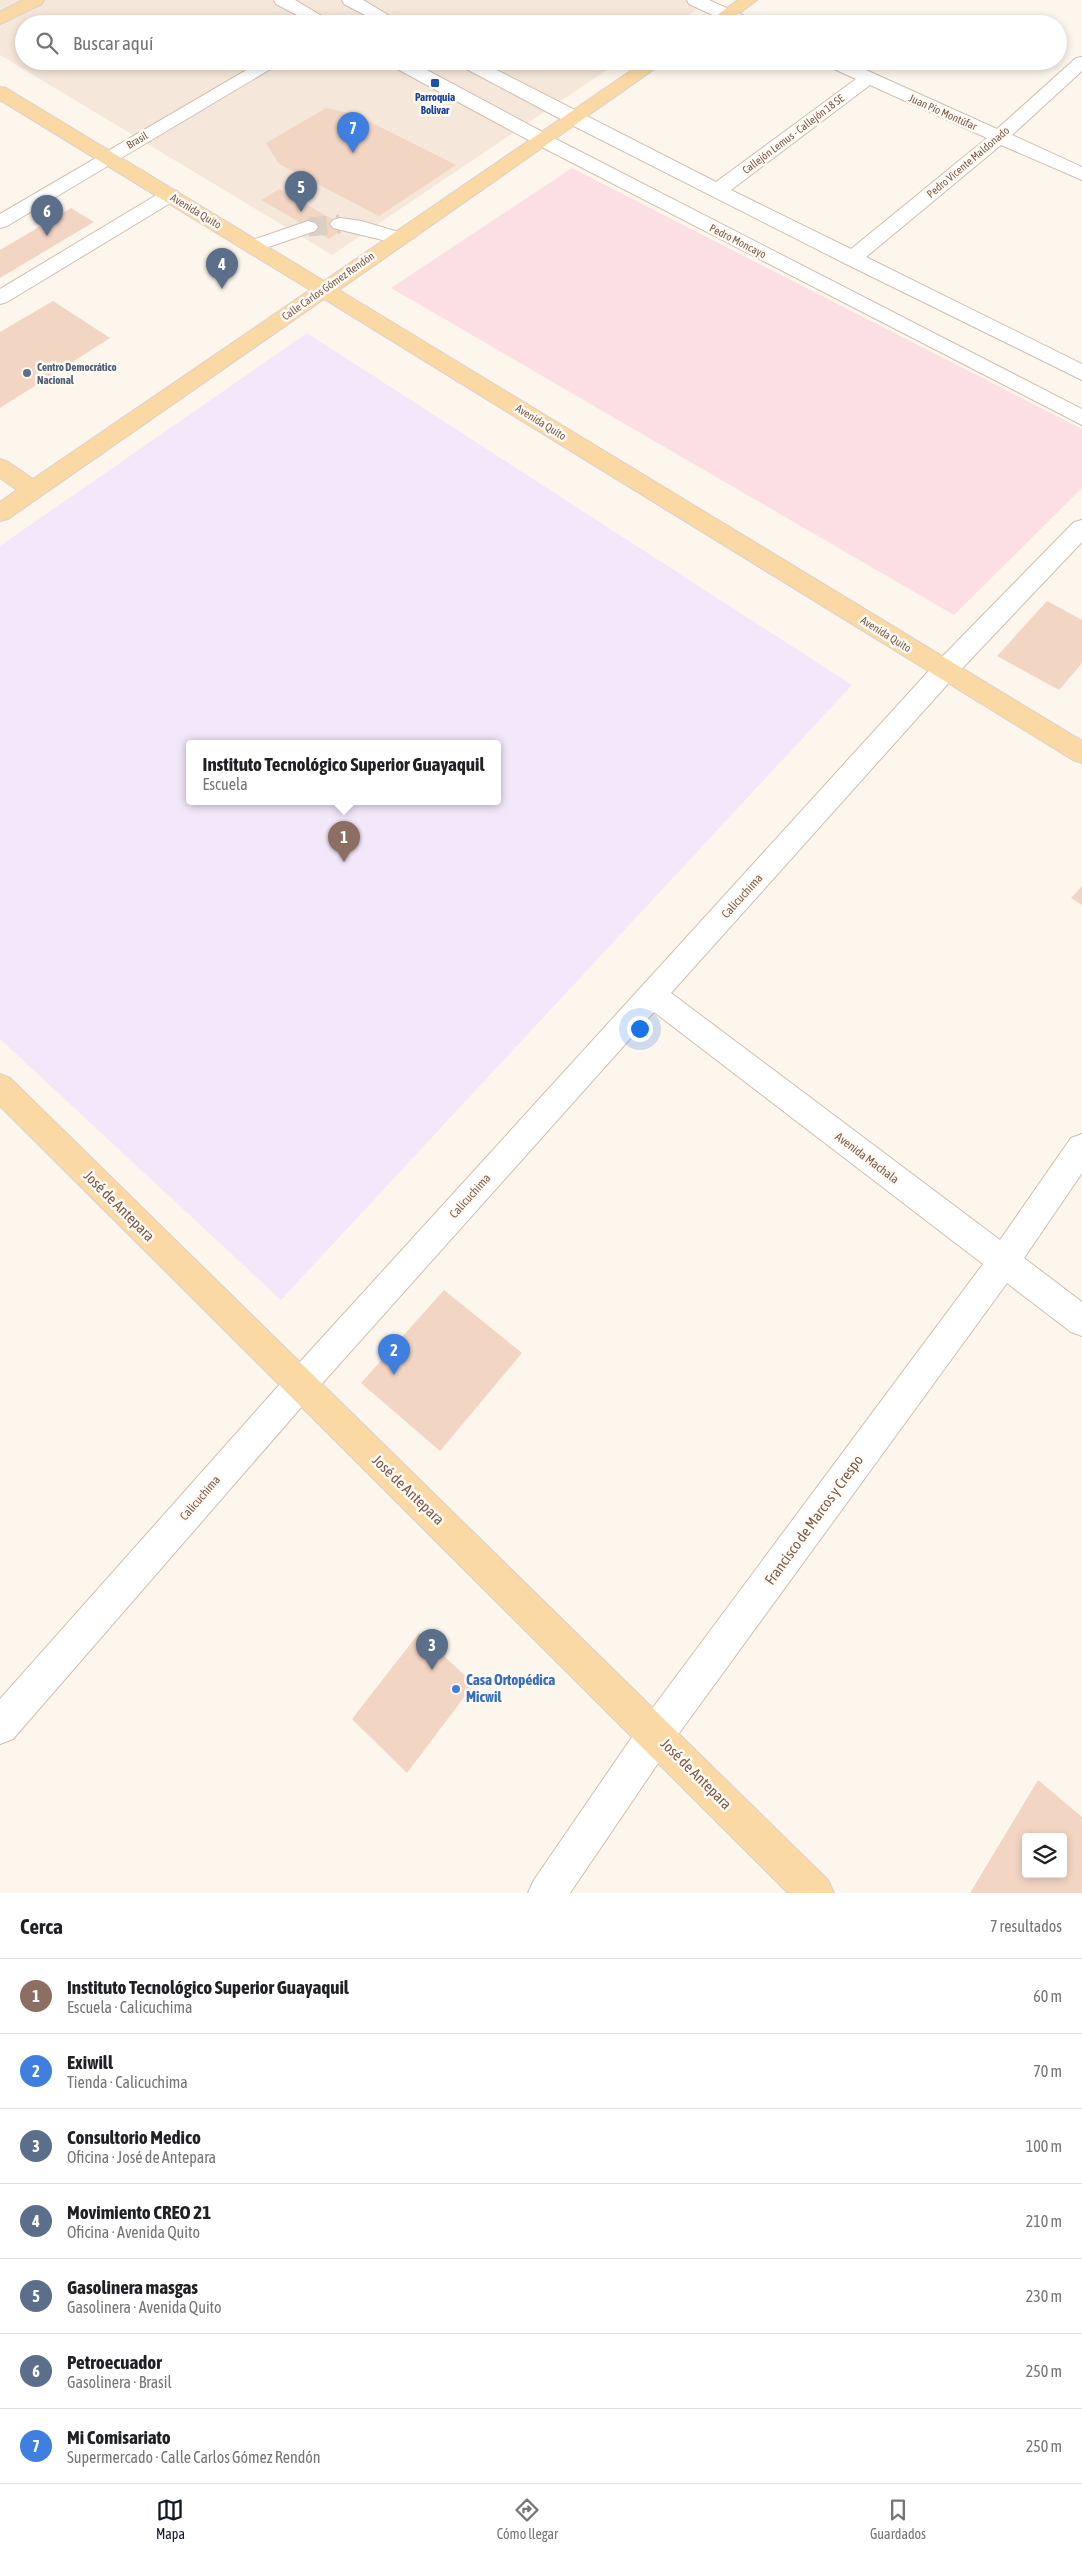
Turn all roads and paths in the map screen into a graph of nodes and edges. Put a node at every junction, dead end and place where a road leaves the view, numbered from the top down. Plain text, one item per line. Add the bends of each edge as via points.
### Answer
1 (36, 0) edge
2 (282, 0) edge
3 (696, 0) edge
4 (749, 0) edge
5 (356, 1) edge
6 (310, 15) edge
7 (380, 15) edge
8 (715, 15) edge
9 (726, 15) edge
10 (0, 19) edge
11 (1082, 62) edge
12 (259, 70) edge
13 (413, 70) edge
14 (482, 70) edge
15 (644, 70) edge
16 (851, 70) edge
17 (868, 78) junction
18 (0, 92) edge
19 (572, 118) junction
20 (998, 137) junction
21 (541, 139) junction
22 (108, 157) junction
23 (1082, 174) edge
24 (718, 190) junction
25 (170, 196) junction
26 (0, 222) edge
27 (340, 224) tunnel mouth
28 (308, 227) tunnel mouth
29 (399, 238) junction
30 (254, 246) junction
31 (852, 259) junction
32 (324, 289) junction
33 (0, 298) edge
34 (1082, 373) edge
35 (1082, 418) edge
36 (0, 467) edge
37 (33, 490) junction
38 (0, 513) edge
39 (1082, 528) edge
40 (945, 670) junction
41 (1082, 753) edge
42 (653, 994) junction
43 (0, 1087) edge
44 (1082, 1148) edge
45 (1004, 1262) junction
46 (1082, 1321) edge
47 (300, 1384) junction
48 (0, 1726) edge
49 (656, 1734) junction
50 (547, 1893) edge
51 (816, 1893) edge

1 - 10 main road
2 - 6 street
3 - 8 street
4 - 9 main road
5 - 7 street
11 - 20 street, Pedro Vicente Maldonado
12 - 22 street, Brasil
13 - 21 street, Pedro Moncayo
14 - 19 street
15 - 19 main road, Calle Carlos Gómez Rendón
16 - 17 street, Juan Pío Montúfar
17 - 20 street, Juan Pío Montúfar
17 - 24 street, Callejón Lemus - Callejón 18 SE
18 - 22 main road, Avenida Quito
19 - 21 main road, Calle Carlos Gómez Rendón
19 - 24 street
20 - 23 street, Juan Pío Montúfar
20 - 31 street, Pedro Vicente Maldonado
21 - 29 main road, Calle Carlos Gómez Rendón
21 - 35 street, Pedro Moncayo
22 - 25 main road, Avenida Quito
22 - 26 street, Brasil
24 - 31 street
25 - 30 main road, Avenida Quito
25 - 33 street
27 - 29 street
28 - 30 street
29 - 32 main road, Calle Carlos Gómez Rendón
30 - 32 main road, Avenida Quito
31 - 34 street
32 - 37 main road, Calle Carlos Gómez Rendón
32 - 40 main road, Avenida Quito
36 - 37 main road
37 - 38 main road, Calle Carlos Gómez Rendón
39 - 40 street, Calicuchima
40 - 41 main road, Avenida Quito
40 - 42 street, Calicuchima
42 - 45 street, Avenida Machala
42 - 47 street, Calicuchima
43 - 47 main road, José de Antepara
44 - 45 street, Francisco de Marcos y Crespo
45 - 46 street, Avenida Machala
45 - 49 street, Francisco de Marcos y Crespo
47 - 48 street, Calicuchima
47 - 49 main road, José de Antepara
49 - 50 street, Francisco de Marcos y Crespo
49 - 51 main road, José de Antepara

